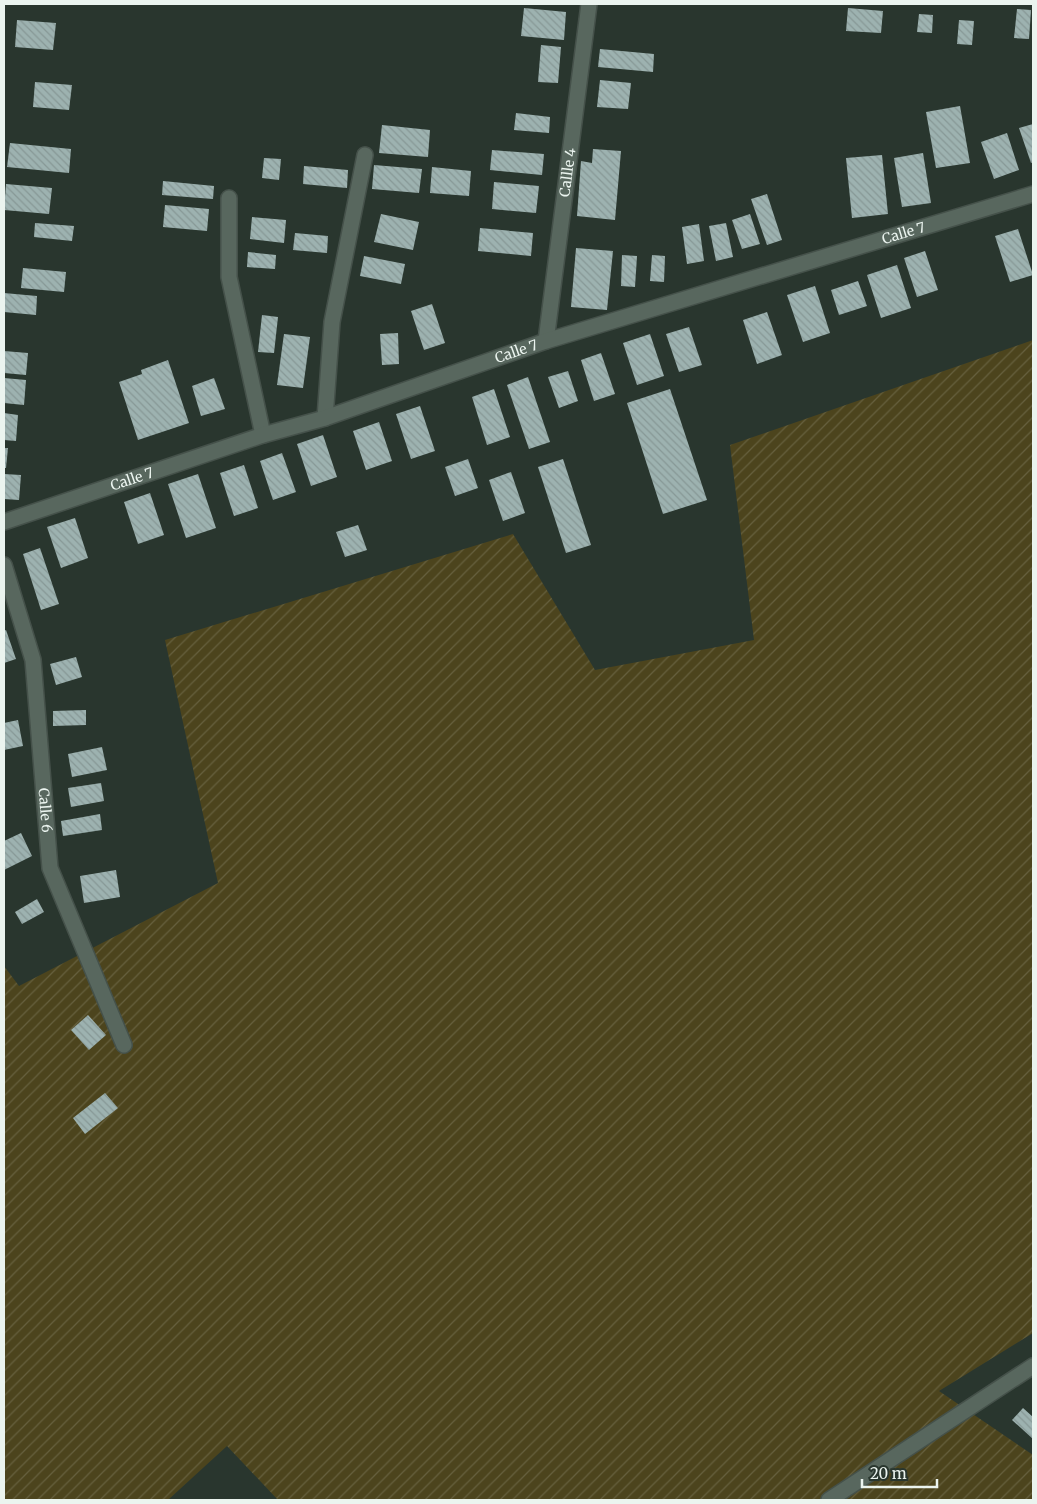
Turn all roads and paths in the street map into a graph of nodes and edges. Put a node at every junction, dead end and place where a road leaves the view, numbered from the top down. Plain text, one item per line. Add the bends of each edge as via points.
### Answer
1 (589, 4) edge
2 (365, 155) dead end
3 (1033, 194) edge
4 (229, 198) dead end
5 (546, 341) junction
6 (325, 418) junction
7 (263, 435) junction
8 (4, 522) edge
9 (4, 565) edge
10 (124, 1046) dead end
11 (1033, 1366) edge
12 (830, 1500) edge

1 - 5 street, Callle 4
2 - 6 street via 332,322
3 - 5 street, Calle 7
4 - 7 street via 229,277
5 - 6 street, Calle 7
6 - 7 street, Calle 7
7 - 8 street, Calle 7
9 - 10 street, Calle 6 via 32,660 50,868
11 - 12 street

